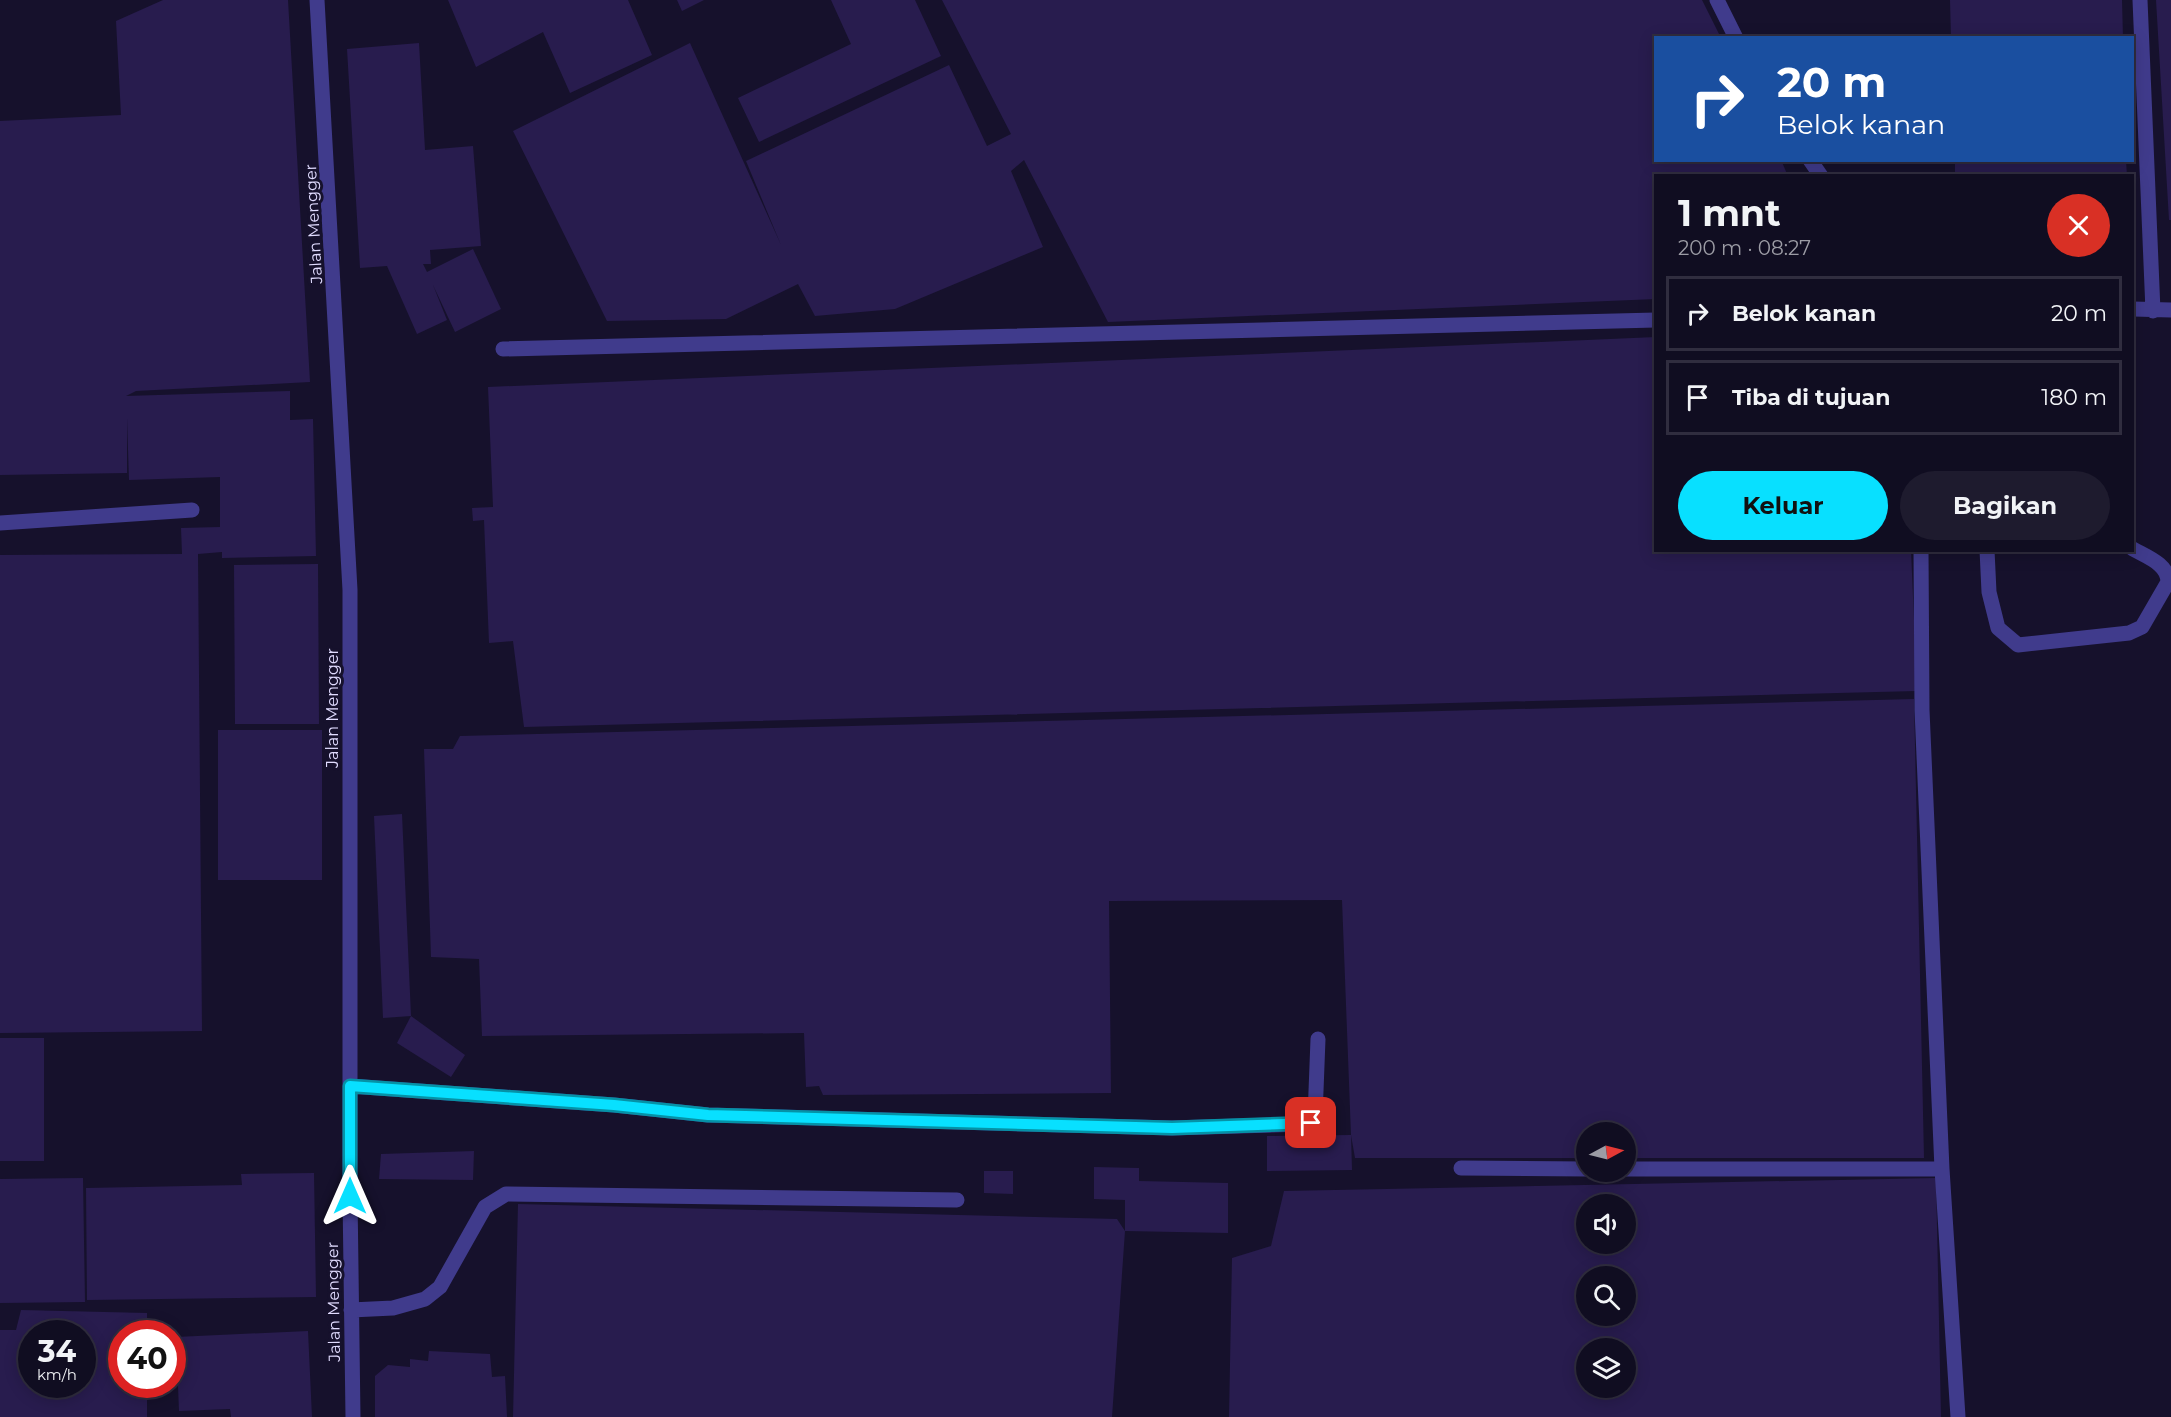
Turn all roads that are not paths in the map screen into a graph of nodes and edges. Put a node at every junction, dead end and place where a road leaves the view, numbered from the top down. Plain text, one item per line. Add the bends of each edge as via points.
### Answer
1 (317, 0) edge
2 (1717, 0) edge
3 (2140, 0) edge
4 (1735, 36) edge
5 (2134, 309) edge
6 (2153, 310) junction
7 (2171, 310) edge
8 (1654, 320) edge
9 (503, 349) dead end
10 (192, 510) dead end
11 (0, 523) edge
12 (2134, 550) edge
13 (1921, 552) edge
14 (1986, 552) edge
15 (1318, 1039) dead end
16 (350, 1086) junction
17 (1461, 1168) dead end
18 (1576, 1169) edge
19 (1636, 1169) edge
20 (1942, 1169) junction
21 (957, 1200) dead end
22 (351, 1310) junction
23 (353, 1417) edge
24 (1958, 1417) edge

1 - 16 street, Jalan Mengger via 350,590
2 - 4 street
3 - 6 street
5 - 6 street
6 - 7 street
8 - 9 street
10 - 11 street
12 - 14 street via 2168,574 2168,582 2142,627 2129,633 2018,645 1998,628 1989,592
13 - 20 street via 1922,710
15 - 16 street via 1315,1117 1306,1124 1172,1128 708,1115
16 - 22 street, Jalan Mengger
17 - 18 street
19 - 20 street
20 - 24 street
21 - 22 street via 506,1194 485,1207 440,1287 425,1299 393,1308
22 - 23 street, Jalan Mengger

